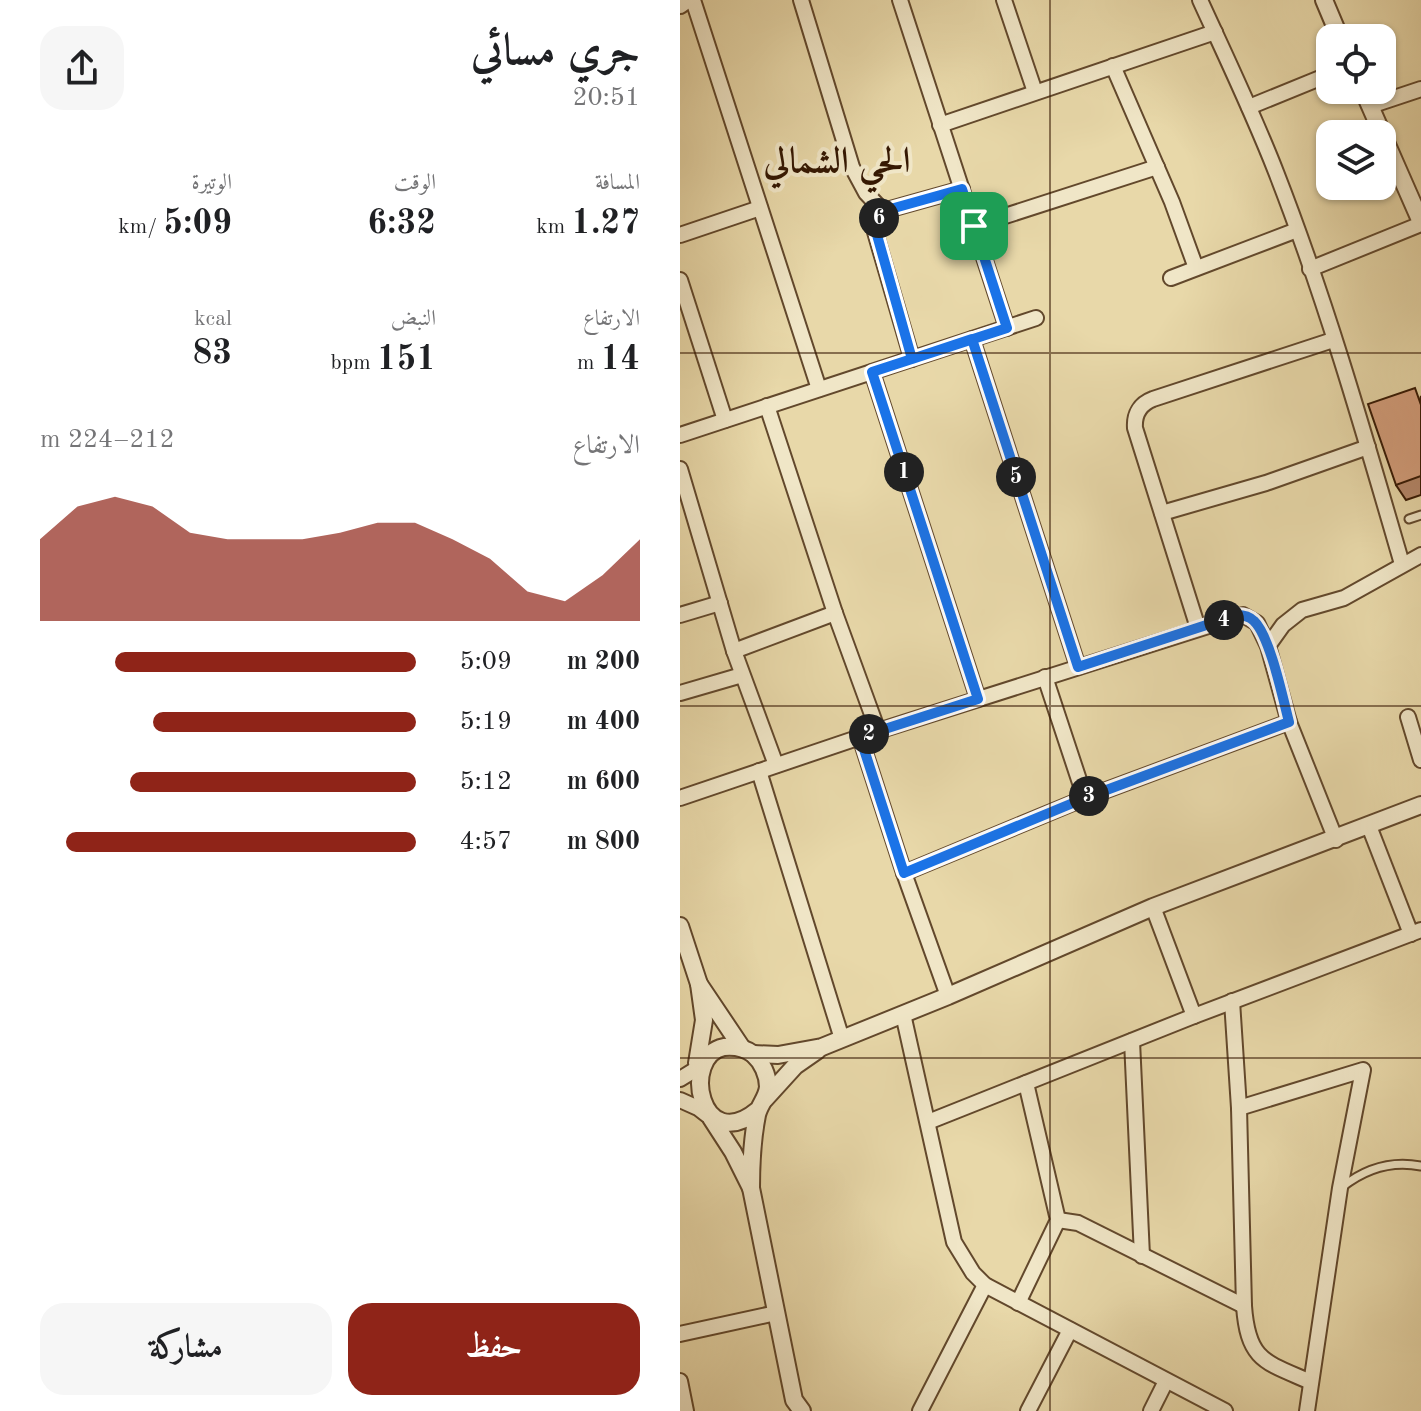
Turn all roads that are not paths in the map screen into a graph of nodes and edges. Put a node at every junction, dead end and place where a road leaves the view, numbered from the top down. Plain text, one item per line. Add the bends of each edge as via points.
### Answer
1 (687, 0) edge
2 (693, 0) edge
3 (801, 0) edge
4 (900, 0) edge
5 (1004, 0) edge
6 (1200, 0) edge
7 (1324, 0) edge
8 (680, 5) edge
9 (1334, 24) edge
10 (1215, 32) junction
11 (1113, 66) junction
12 (1316, 80) edge
13 (1421, 89) edge
14 (1035, 92) junction
15 (1396, 93) edge
16 (1369, 104) edge
17 (1249, 107) junction
18 (940, 125) junction
19 (1157, 167) junction
20 (962, 189) junction
21 (760, 208) junction
22 (884, 212) junction
23 (1421, 223) edge
24 (974, 226) junction
25 (1297, 230) junction
26 (680, 235) edge
27 (1196, 268) junction
28 (1310, 269) junction
29 (1171, 278) dead end
30 (680, 280) edge
31 (1036, 318) dead end
32 (1007, 328) junction
33 (972, 339) junction
34 (1333, 340) junction
35 (912, 359) junction
36 (872, 372) junction
37 (819, 389) junction
38 (767, 406) junction
39 (725, 420) junction
40 (680, 435) edge
41 (1368, 447) junction
42 (680, 469) edge
43 (1162, 513) junction
44 (1421, 515) edge
45 (1409, 519) dead end
46 (1421, 555) edge
47 (1402, 564) junction
48 (720, 603) junction
49 (835, 613) junction
50 (680, 615) edge
51 (1198, 628) junction
52 (1268, 646) junction
53 (734, 651) junction
54 (1078, 667) junction
55 (742, 675) junction
56 (1045, 677) junction
57 (680, 693) edge
58 (978, 699) junction
59 (1408, 717) dead end
60 (1289, 722) junction
61 (878, 731) junction
62 (1418, 736) edge
63 (860, 737) junction
64 (1421, 760) edge
65 (776, 765) junction
66 (759, 771) junction
67 (680, 798) edge
68 (1085, 798) junction
69 (1421, 805) edge
70 (1369, 826) junction
71 (1336, 840) junction
72 (904, 873) junction
73 (1153, 907) junction
74 (680, 926) edge
75 (1416, 932) edge
76 (691, 977) edge
77 (948, 996) junction
78 (1232, 1001) junction
79 (903, 1014) junction
80 (1194, 1016) junction
81 (842, 1039) junction
82 (1132, 1041) junction
83 (822, 1047) junction
84 (747, 1051) junction
85 (690, 1071) edge
86 (1026, 1083) junction
87 (680, 1100) edge
88 (762, 1104) junction
89 (1239, 1108) junction
90 (709, 1117) junction
91 (928, 1122) junction
92 (1421, 1166) edge
93 (751, 1188) junction
94 (1340, 1188) junction
95 (1058, 1220) junction
96 (1142, 1256) junction
97 (985, 1285) junction
98 (1018, 1303) junction
99 (1244, 1306) junction
100 (776, 1313) junction
101 (1070, 1330) junction
102 (680, 1334) edge
103 (680, 1381) edge
104 (1166, 1381) junction
105 (1311, 1382) junction
106 (686, 1411) edge
107 (802, 1411) edge
108 (920, 1411) edge
109 (1028, 1411) edge
110 (1151, 1411) edge
111 (1225, 1411) edge
112 (1307, 1411) edge

1 - 8 street
2 - 21 street
3 - 22 street via 852,167
4 - 18 street
5 - 14 street
6 - 10 street
7 - 9 street
10 - 11 street
10 - 17 street
11 - 14 street
11 - 19 street
12 - 17 street
13 - 15 street
14 - 18 street
16 - 23 street
17 - 25 street
18 - 20 street
19 - 24 street
19 - 27 street
20 - 22 street
20 - 24 street
21 - 26 street
21 - 37 street
22 - 35 street via 875,232
23 - 28 street
24 - 32 street
25 - 27 street
25 - 28 street
27 - 29 street
28 - 34 street
30 - 39 street
31 - 32 street
32 - 33 street
33 - 35 street
33 - 54 street
34 - 41 street
34 - 43 street via 1143,404 1135,428
35 - 36 street
36 - 37 street
36 - 58 street
37 - 38 street
38 - 39 street
38 - 49 street
39 - 40 street
41 - 43 street
41 - 47 street
42 - 48 street
43 - 51 street
44 - 45 lane
46 - 47 street
47 - 52 street via 1344,598 1302,610
48 - 50 street
48 - 53 street
49 - 53 street
49 - 61 street
51 - 52 street via 1237,615 1248,617 1257,623
51 - 54 street
52 - 60 street
53 - 55 street
54 - 56 street
55 - 57 street
55 - 65 street
56 - 58 street
56 - 68 street
58 - 61 street
59 - 62 street
60 - 68 street
60 - 71 street
61 - 63 street
62 - 64 street
63 - 65 street
63 - 72 street
65 - 66 street
66 - 67 street
66 - 81 street
68 - 72 street
69 - 70 street
70 - 71 street
70 - 75 street
71 - 73 street
72 - 77 street
73 - 77 street
73 - 80 street
74 - 76 street
75 - 78 street
76 - 84 street
76 - 85 street via 704,1020
77 - 79 street
78 - 80 street
78 - 89 street
79 - 81 street
79 - 91 street
80 - 82 street
81 - 83 street
82 - 86 street
82 - 96 street
83 - 84 street via 778,1055
83 - 88 street via 795,1066
84 - 85 street via 717,1048
84 - 88 street via 766,1074
85 - 90 street via 691,1090
86 - 91 street
86 - 95 street
87 - 90 street
88 - 90 street via 736,1122
88 - 93 street via 751,1157
89 - 94 street via 1363,1070
89 - 99 street
90 - 93 street
91 - 97 street via 954,1242
92 - 94 lane via 1373,1168
93 - 100 street
94 - 105 street
95 - 96 street via 1078,1223
95 - 98 street
96 - 99 street
97 - 98 street
97 - 108 street
98 - 101 street
99 - 105 street via 1248,1338 1256,1352 1267,1363
100 - 102 street
100 - 107 street via 794,1400
101 - 104 street
101 - 109 street
103 - 106 street
104 - 110 street
104 - 111 street
105 - 112 street

